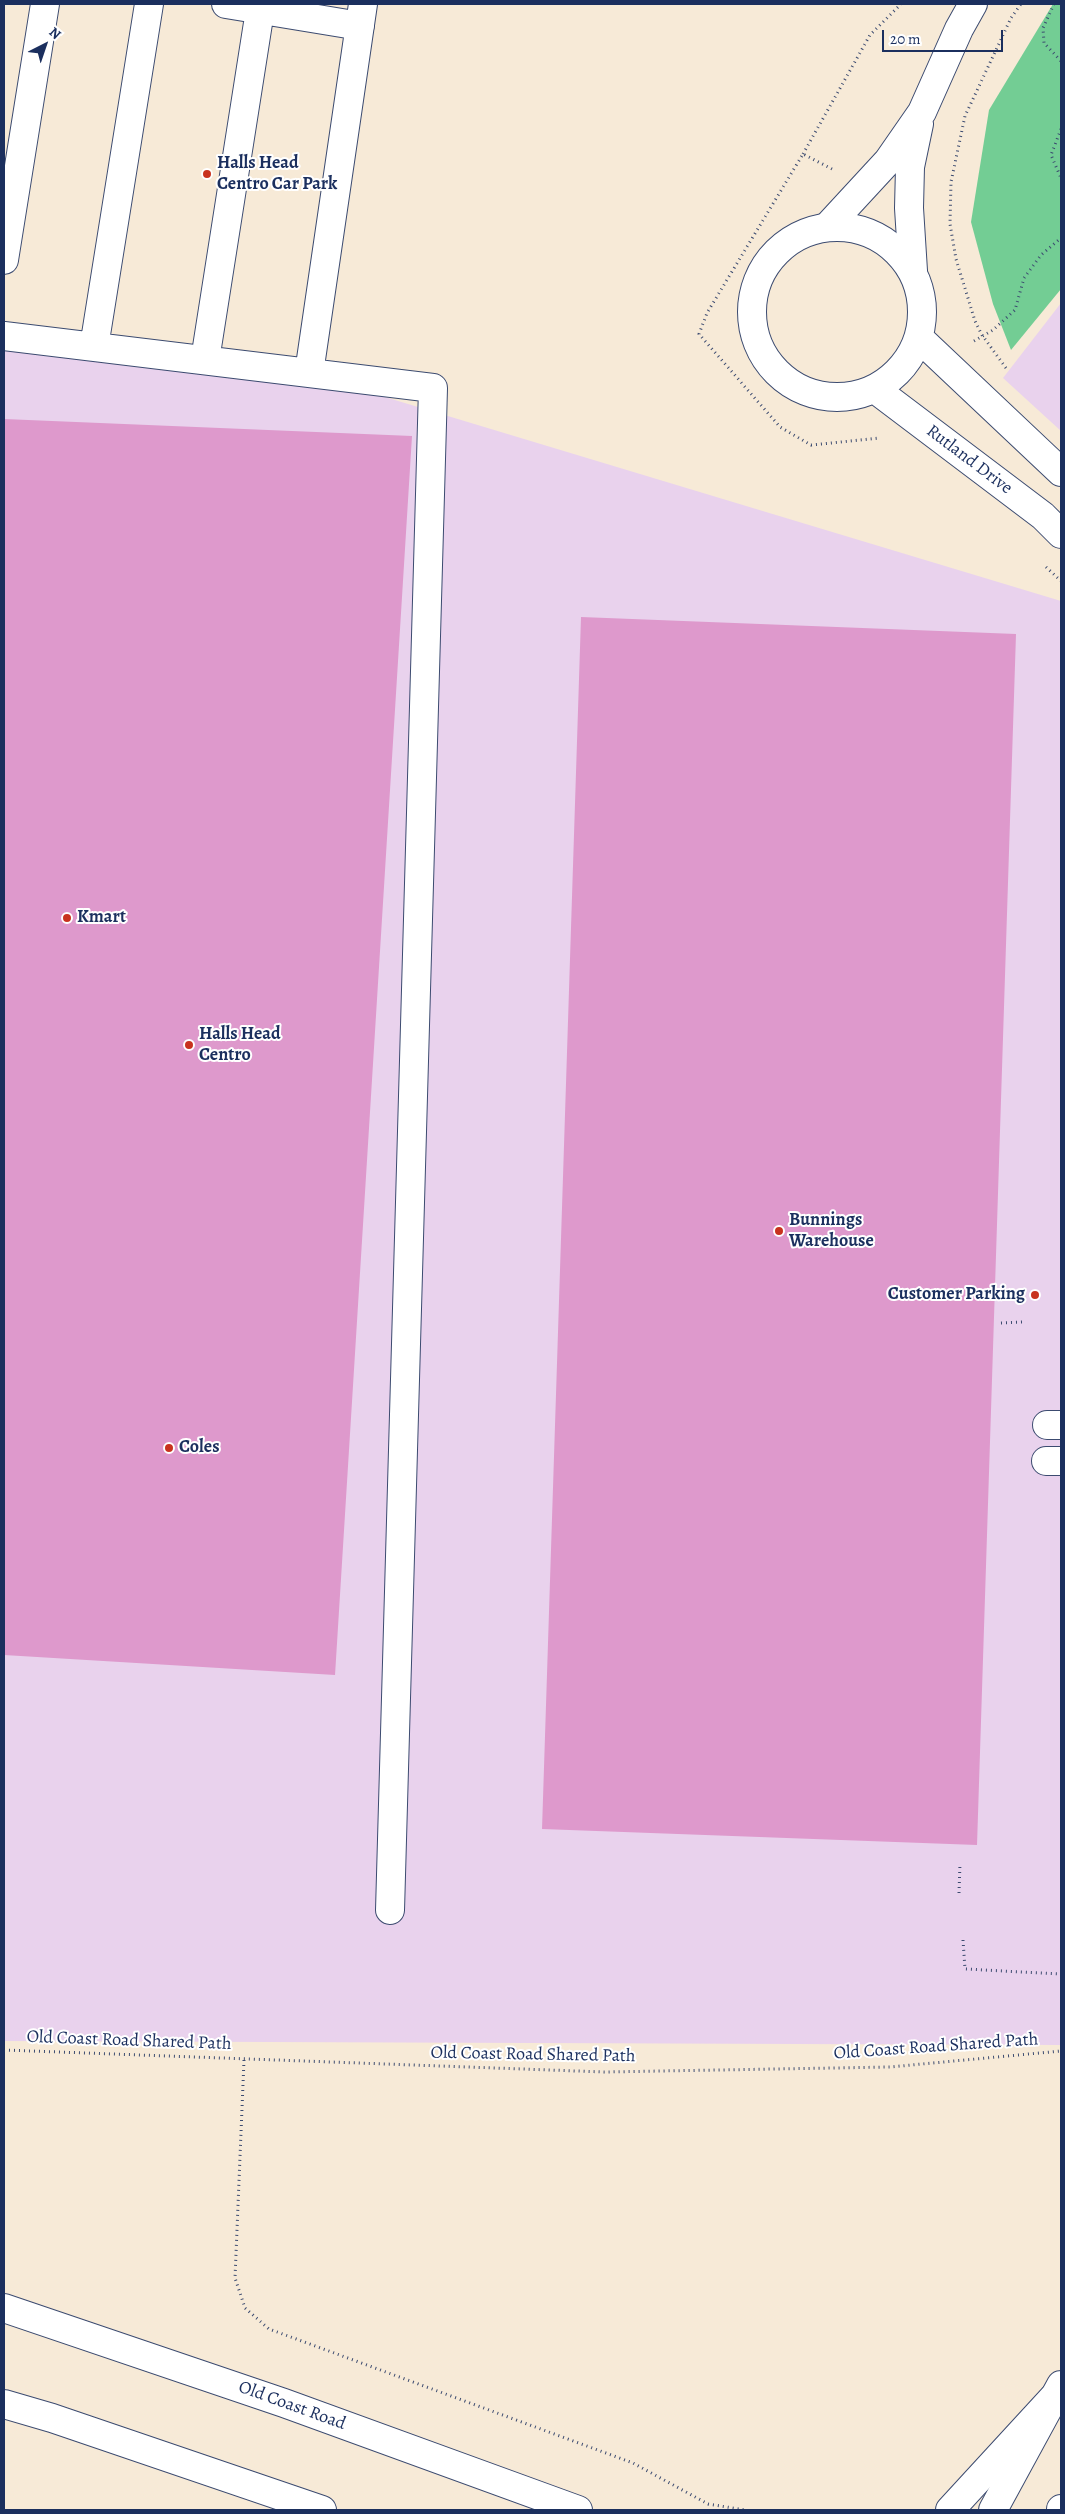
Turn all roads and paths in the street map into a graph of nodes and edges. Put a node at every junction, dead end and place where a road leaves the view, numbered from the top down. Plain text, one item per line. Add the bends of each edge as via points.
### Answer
1 (45, 4) edge
2 (149, 4) edge
3 (226, 4) edge
4 (901, 4) edge
5 (973, 4) edge
6 (1020, 4) edge
7 (1054, 4) edge
8 (261, 7) edge
9 (361, 15) edge
10 (1061, 61) edge
11 (922, 112) junction
12 (1061, 129) edge
13 (803, 154) junction
14 (1061, 178) edge
15 (865, 186) junction
16 (828, 226) junction
17 (4, 260) edge
18 (913, 271) junction
19 (4, 336) edge
20 (919, 338) junction
21 (94, 347) junction
22 (205, 360) junction
23 (1008, 372) dead end
24 (309, 373) junction
25 (875, 389) junction
26 (888, 437) dead end
27 (1061, 472) edge
28 (1061, 534) edge
29 (1022, 1322) dead end
30 (1002, 1323) dead end
31 (960, 1863) dead end
32 (959, 1893) dead end
33 (390, 1910) dead end
34 (963, 1940) dead end
35 (1061, 1974) edge
36 (4, 2050) edge
37 (1061, 2051) edge
38 (244, 2060) junction
39 (4, 2308) edge
40 (1057, 2392) edge
41 (4, 2404) edge
42 (322, 2510) edge
43 (578, 2510) edge
44 (746, 2510) edge
45 (950, 2510) edge
46 (993, 2510) edge

1 - 17 main road
2 - 21 main road
3 - 8 main road
4 - 13 path via 870,35
5 - 11 main road
6 - 23 path via 965,116 951,182 950,224 956,259 975,321
7 - 10 path via 1043,28 1044,43
8 - 9 main road
8 - 22 main road
9 - 24 main road
11 - 15 main road
11 - 18 main road via 910,167
12 - 14 path via 1051,155
13 - 15 path
13 - 26 path via 707,313 699,334 780,427 811,445
15 - 16 main road
16 - 18 main road via 862,229 872,234 891,245
16 - 25 main road via 796,235 770,256 754,286 751,318 760,351 780,377 809,394 842,398
18 - 20 main road via 923,304
19 - 21 main road
20 - 25 main road via 903,368
20 - 27 main road
21 - 22 main road
22 - 24 main road
24 - 33 main road via 432,388
25 - 28 main road, Rutland Drive via 1043,516
29 - 30 path
31 - 32 path
34 - 35 path via 965,1969
36 - 38 path, Old Coast Road Shared Path
37 - 38 path, Old Coast Road Shared Path via 890,2067 604,2072
38 - 44 path via 235,2278 245,2308 269,2329 634,2463 708,2504
39 - 43 main road, Old Coast Road via 284,2403
40 - 45 main road
40 - 46 main road
41 - 42 main road

